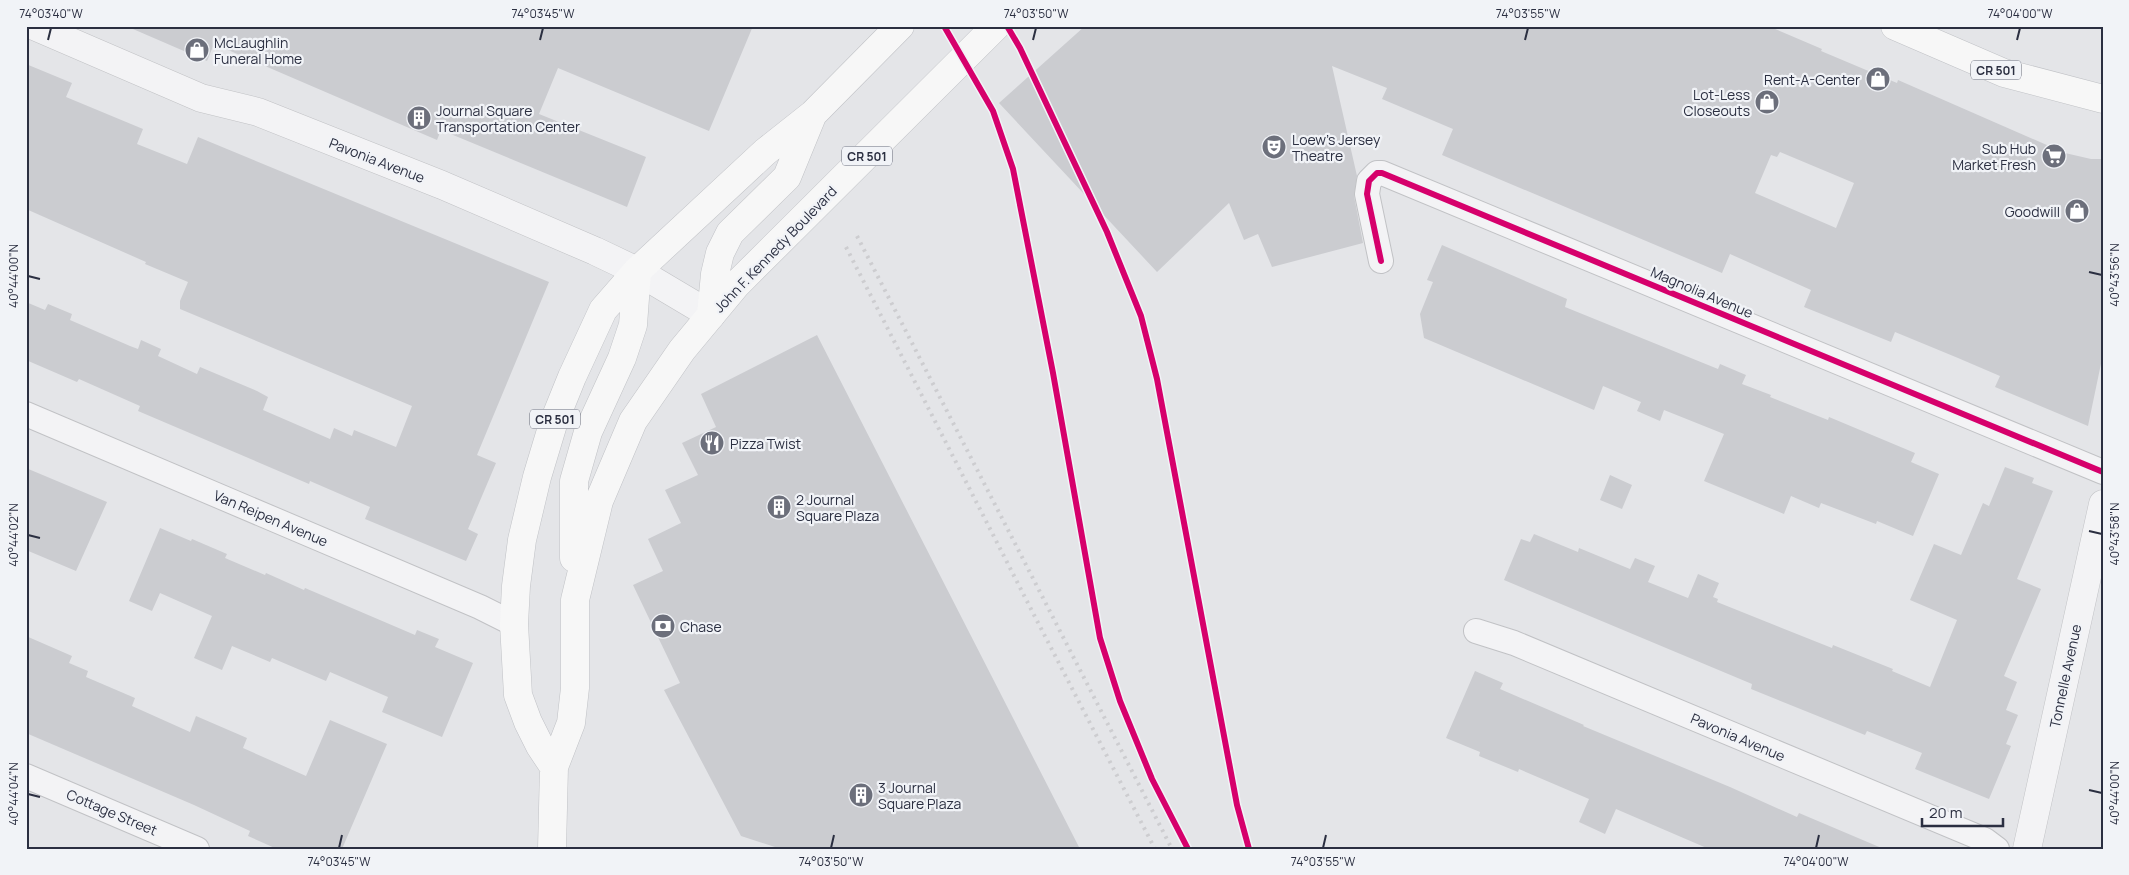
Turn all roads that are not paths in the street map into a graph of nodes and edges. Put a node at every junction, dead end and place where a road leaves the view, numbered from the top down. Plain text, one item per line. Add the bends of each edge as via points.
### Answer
1 (34, 26) edge
2 (900, 26) edge
3 (996, 26) edge
4 (1895, 26) edge
5 (2103, 99) edge
6 (813, 114) junction
7 (1382, 261) dead end
8 (638, 271) junction
9 (711, 314) junction
10 (26, 414) edge
11 (2103, 472) edge
12 (2103, 504) edge
13 (575, 600) junction
14 (514, 624) junction
15 (1476, 630) dead end
16 (554, 766) junction
17 (26, 776) edge
18 (197, 849) edge
19 (552, 849) edge
20 (1997, 849) edge
21 (2028, 849) edge

1 - 8 street, Pavonia Avenue via 200,98 258,112 442,185
2 - 6 main road, CR 501
3 - 9 main road, John F. Kennedy Boulevard / CR 501 via 736,285
4 - 5 main road, CR 501 via 2004,73
6 - 8 main road, CR 501 via 765,152
6 - 9 main road via 787,177 730,234 720,253
7 - 11 street, Magnolia Avenue via 1367,194 1369,181 1377,173
8 - 9 street, Pavonia Avenue
8 - 13 main road via 633,325 622,358 591,424 574,481
8 - 14 main road, CR 501 via 604,310 553,424 522,540
9 - 13 main road, John F. Kennedy Boulevard / CR 501 via 633,421 599,501
10 - 14 street, Van Reipen Avenue
12 - 21 street, Tonnelle Avenue
13 - 16 main road, John F. Kennedy Boulevard / CR 501 via 575,688 571,723
14 - 16 main road, CR 501 via 518,695 540,746
15 - 20 street, Pavonia Avenue via 1985,840
16 - 19 main road, John F. Kennedy Boulevard / CR 501
17 - 18 street, Cottage Street

